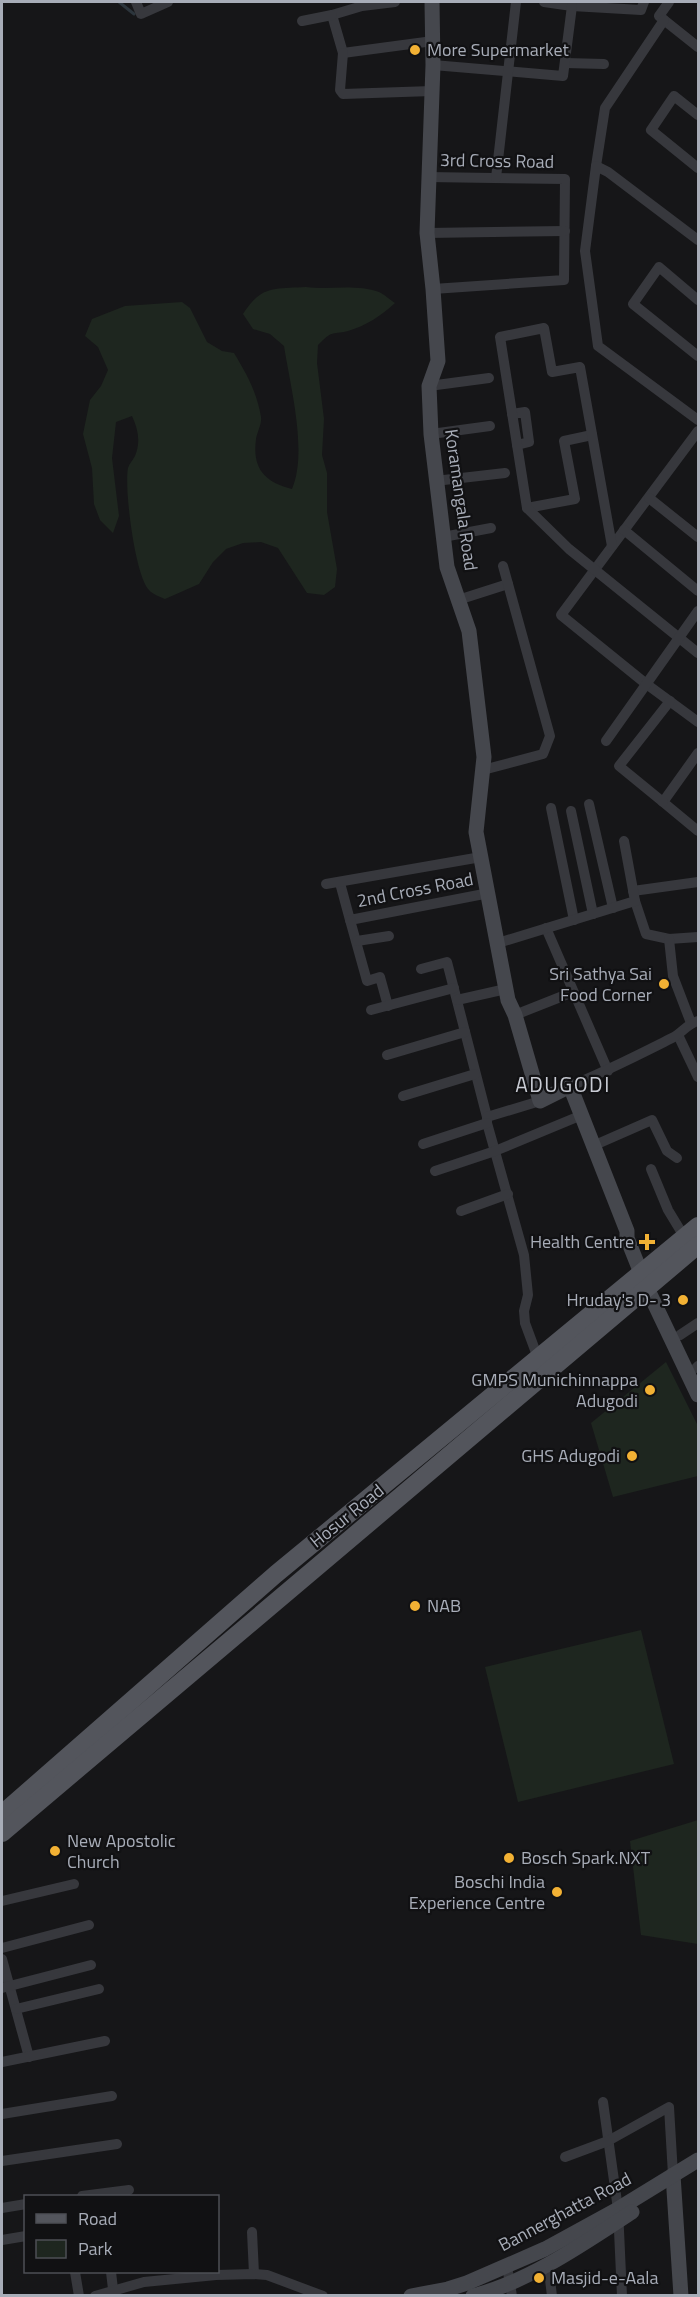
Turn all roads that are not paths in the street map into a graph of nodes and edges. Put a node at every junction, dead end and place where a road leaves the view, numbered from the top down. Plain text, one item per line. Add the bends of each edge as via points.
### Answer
1 (136, 2) edge
2 (168, 2) edge
3 (395, 2) edge
4 (432, 2) edge
5 (516, 2) edge
6 (544, 2) edge
7 (644, 2) edge
8 (669, 2) edge
9 (572, 6) junction
10 (332, 15) junction
11 (664, 20) junction
12 (302, 21) dead end
13 (433, 40) junction
14 (699, 47) edge
15 (343, 53) junction
16 (565, 63) junction
17 (604, 64) dead end
18 (433, 65) junction
19 (509, 73) junction
20 (432, 91) junction
21 (699, 115) edge
22 (596, 166) junction
23 (699, 168) edge
24 (427, 177) junction
25 (496, 178) junction
26 (565, 231) junction
27 (427, 233) junction
28 (699, 240) edge
29 (433, 289) junction
30 (699, 300) edge
31 (699, 356) edge
32 (489, 378) dead end
33 (429, 386) junction
34 (699, 420) edge
35 (490, 426) dead end
36 (699, 431) edge
37 (431, 434) junction
38 (592, 435) junction
39 (505, 473) dead end
40 (435, 481) junction
41 (649, 498) junction
42 (527, 508) junction
43 (491, 528) dead end
44 (624, 530) junction
45 (443, 537) junction
46 (699, 537) edge
47 (612, 546) junction
48 (503, 567) dead end
49 (594, 570) junction
50 (508, 584) junction
51 (699, 591) edge
52 (458, 600) junction
53 (699, 611) edge
54 (679, 637) junction
55 (699, 653) edge
56 (645, 683) junction
57 (670, 701) junction
58 (699, 722) edge
59 (606, 741) dead end
60 (699, 753) edge
61 (483, 770) junction
62 (663, 802) junction
63 (589, 804) dead end
64 (551, 808) dead end
65 (571, 811) dead end
66 (699, 831) edge
67 (624, 841) dead end
68 (481, 857) junction
69 (699, 882) edge
70 (340, 883) junction
71 (326, 884) dead end
72 (489, 893) junction
73 (634, 896) junction
74 (613, 908) junction
75 (593, 914) junction
76 (350, 920) junction
77 (574, 920) junction
78 (546, 928) junction
79 (389, 936) dead end
80 (699, 937) edge
81 (669, 939) junction
82 (357, 941) junction
83 (498, 943) junction
84 (421, 969) dead end
85 (454, 988) junction
86 (506, 989) junction
87 (573, 992) junction
88 (457, 1000) junction
89 (388, 1005) junction
90 (371, 1010) dead end
91 (515, 1015) junction
92 (695, 1022) edge
93 (465, 1032) junction
94 (678, 1035) junction
95 (387, 1055) dead end
96 (608, 1071) junction
97 (475, 1074) junction
98 (699, 1077) edge
99 (570, 1086) junction
100 (403, 1096) dead end
101 (540, 1101) junction
102 (582, 1115) junction
103 (487, 1120) junction
104 (423, 1144) dead end
105 (595, 1146) junction
106 (495, 1151) junction
107 (677, 1158) dead end
108 (651, 1170) dead end
109 (435, 1171) dead end
110 (508, 1194) junction
111 (461, 1211) dead end
112 (694, 1236) edge
113 (648, 1278) junction
114 (699, 1323) edge
115 (680, 1335) junction
116 (540, 1358) junction
117 (698, 1369) edge
118 (699, 1395) edge
119 (2, 1814) edge
120 (2, 1833) edge
121 (74, 1884) dead end
122 (2, 1901) edge
123 (90, 1925) dead end
124 (2, 1948) edge
125 (2, 1959) edge
126 (91, 1965) dead end
127 (5, 1986) edge
128 (99, 1989) dead end
129 (16, 2009) junction
130 (105, 2041) dead end
131 (29, 2057) junction
132 (2, 2062) edge
133 (112, 2096) dead end
134 (603, 2102) dead end
135 (2, 2114) edge
136 (608, 2141) junction
137 (117, 2144) dead end
138 (565, 2157) dead end
139 (2, 2160) edge
140 (699, 2160) edge
141 (699, 2172) edge
142 (673, 2180) junction
143 (129, 2190) dead end
144 (90, 2195) edge
145 (24, 2204) edge
146 (2, 2208) edge
147 (618, 2214) junction
148 (252, 2232) dead end
149 (24, 2236) edge
150 (2, 2240) edge
151 (548, 2263) junction
152 (507, 2266) junction
153 (75, 2273) edge
154 (111, 2273) edge
155 (215, 2273) edge
156 (254, 2274) junction
157 (186, 2275) edge
158 (143, 2277) edge
159 (113, 2289) junction
160 (511, 2289) edge
161 (79, 2295) edge
162 (95, 2295) edge
163 (323, 2295) edge
164 (411, 2295) edge
165 (473, 2295) edge
166 (552, 2295) edge
167 (622, 2295) edge
168 (681, 2295) edge

1 - 2 street via 141,14
3 - 10 street
4 - 13 street, Koramangala Road
5 - 19 street
6 - 9 street
7 - 9 street via 641,10
8 - 11 street via 659,16
9 - 16 street
10 - 12 street
10 - 15 street
11 - 14 street
11 - 22 street via 605,108
13 - 15 street
13 - 18 street, Koramangala Road
15 - 20 street via 343,94
16 - 17 street
16 - 19 street via 563,76
18 - 19 street
18 - 20 street, Koramangala Road
19 - 25 street
20 - 24 street, Koramangala Road
21 - 23 street via 674,96 651,130
22 - 28 street
22 - 34 street via 585,251 598,346
24 - 25 street, 3rd Cross Road
24 - 27 street, Koramangala Road
25 - 26 street, 3rd Cross Road via 565,179
26 - 27 street
26 - 29 street via 564,280
27 - 29 street, Koramangala Road
29 - 33 street, Koramangala Road via 438,361
30 - 31 street via 659,267 633,304
32 - 33 street
33 - 37 street, Koramangala Road
35 - 37 street
36 - 41 street
37 - 40 street, Koramangala Road
38 - 42 street via 564,441 575,499
38 - 42 street via 580,366 552,372 544,328 500,337
38 - 47 street
39 - 40 street
40 - 45 street, Koramangala Road
41 - 44 street
41 - 46 street
42 - 49 street
43 - 45 street
44 - 47 street
44 - 51 street
45 - 52 street, Koramangala Road via 447,567
47 - 49 street
48 - 50 street
49 - 54 street
49 - 56 street via 561,615
50 - 52 street
50 - 61 street via 550,736 543,754
52 - 61 street, Koramangala Road via 469,631
53 - 54 street
54 - 55 street
54 - 56 street
56 - 57 street
56 - 59 street
57 - 58 street
57 - 62 street via 619,766
60 - 62 street
61 - 68 street, Koramangala Road via 476,832
62 - 66 street
63 - 74 street
64 - 77 street
65 - 75 street
67 - 73 street
68 - 70 street
68 - 72 street, Koramangala Road
69 - 73 street
70 - 71 street
70 - 76 street, 2nd Cross Road
72 - 76 street, 2nd Cross Road
72 - 83 street, Koramangala Road
73 - 74 street
73 - 81 street via 646,934
74 - 75 street
75 - 77 street
76 - 82 street
77 - 78 street
78 - 83 street
78 - 87 street
79 - 82 street
80 - 81 street
81 - 92 street via 673,976
82 - 89 street via 367,981 380,977
83 - 86 street, Koramangala Road
84 - 85 street via 447,962
85 - 88 street
85 - 89 street
86 - 88 street
86 - 91 street, Koramangala Road
87 - 91 street
87 - 96 street
88 - 93 street
89 - 90 street
91 - 101 street, Koramangala Road
92 - 94 street
93 - 95 street
93 - 97 street
94 - 96 street
94 - 98 street
96 - 99 street
97 - 100 street
97 - 103 street
99 - 101 street
99 - 102 street
101 - 103 street
102 - 105 street
102 - 106 street
103 - 104 street
103 - 106 street
105 - 107 street via 652,1120 667,1151
105 - 113 street
106 - 109 street
106 - 110 street
108 - 112 street via 668,1210
110 - 111 street
110 - 116 street via 524,1255 528,1295 525,1323
112 - 113 main road, Hosur Road
113 - 115 street
113 - 116 main road, Hosur Road
113 - 118 street
113 - 120 main road, Hosur Road
114 - 115 street
115 - 117 street
116 - 119 main road, Hosur Road via 276,1574
121 - 122 street
123 - 124 street
125 - 127 street
126 - 127 street
127 - 129 street
128 - 129 street
129 - 131 street
130 - 131 street
131 - 132 street
133 - 135 street
134 - 136 street
136 - 138 street
136 - 142 street via 669,2107
136 - 147 street
137 - 139 street
140 - 142 street, Bannerghatta Road
141 - 142 street, Bannerghatta Road
142 - 147 street, Bannerghatta Road
142 - 168 street
143 - 144 street
145 - 146 street
147 - 151 street, Bannerghatta Road
147 - 152 street, Bannerghatta Road
147 - 167 street
148 - 156 street
149 - 150 street
151 - 160 street, Bannerghatta Road
151 - 166 street
152 - 160 street
152 - 164 street, Bannerghatta Road via 458,2286
153 - 161 street
154 - 159 street
155 - 156 street
155 - 157 street
156 - 163 street
157 - 158 street
158 - 159 street
159 - 162 street
160 - 165 street, Bannerghatta Road

